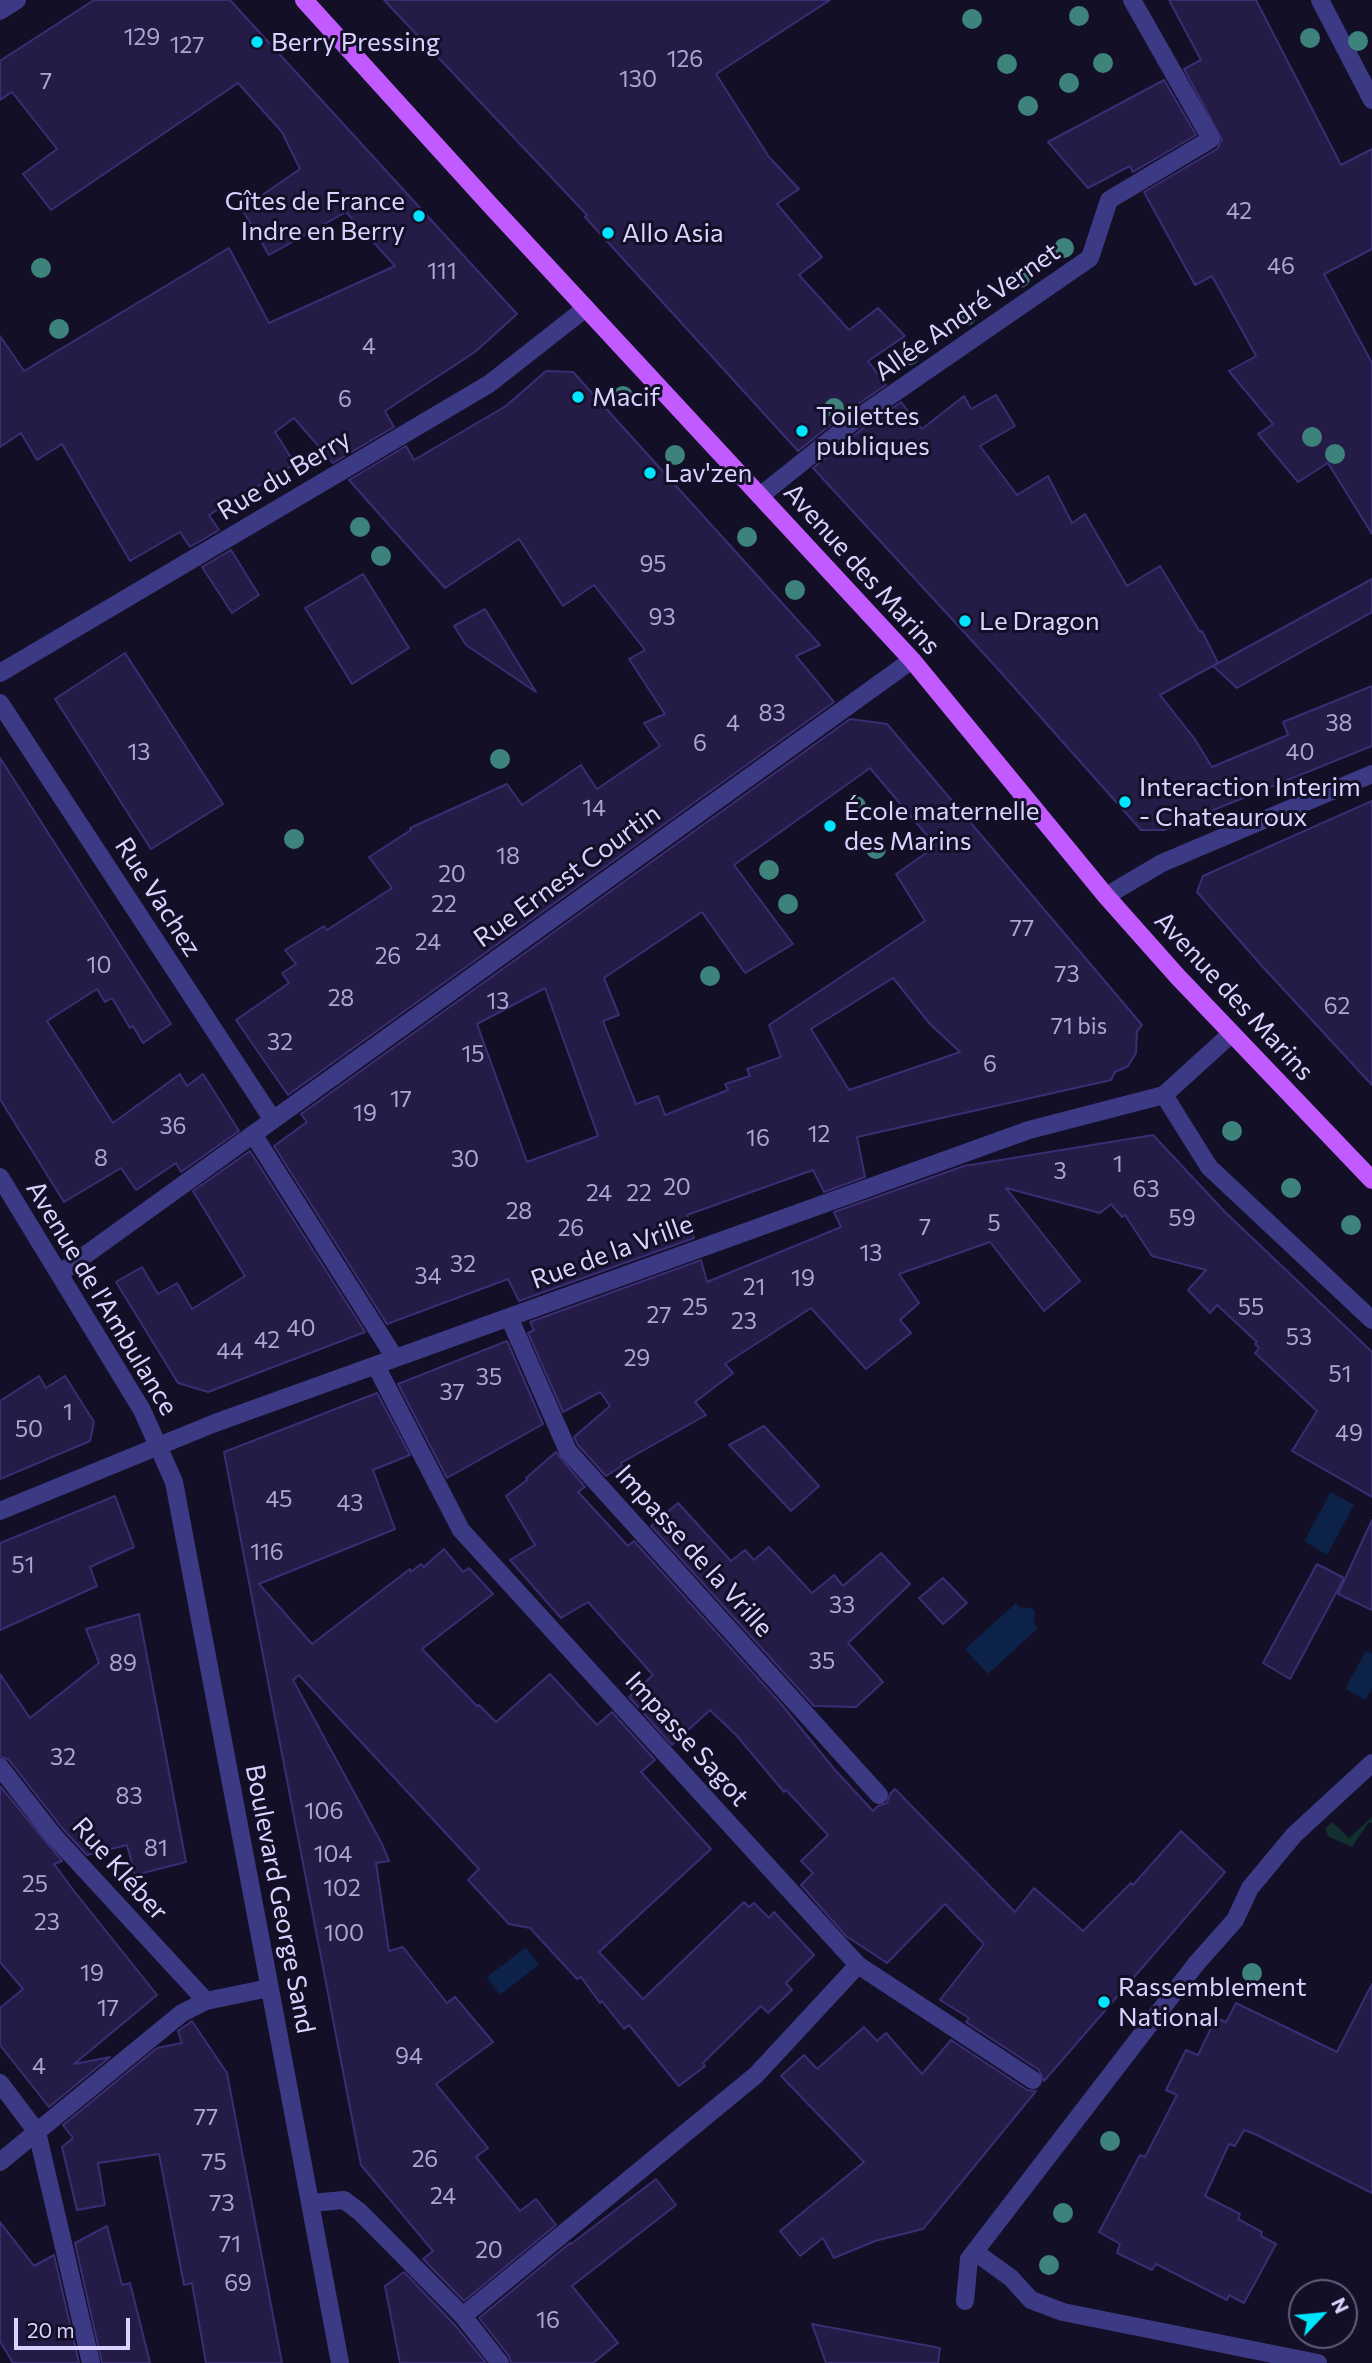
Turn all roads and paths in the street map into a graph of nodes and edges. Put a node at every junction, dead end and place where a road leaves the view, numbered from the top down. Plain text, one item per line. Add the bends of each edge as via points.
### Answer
1 (18, 0) edge
2 (304, 0) edge
3 (1132, 0) edge
4 (1320, 0) edge
5 (0, 11) edge
6 (1372, 100) edge
7 (586, 307) junction
8 (760, 496) junction
9 (912, 660) junction
10 (0, 673) edge
11 (0, 703) edge
12 (1372, 774) edge
13 (1107, 895) junction
14 (1231, 1034) junction
15 (1164, 1095) junction
16 (273, 1120) junction
17 (253, 1134) junction
18 (0, 1177) edge
19 (1372, 1180) edge
20 (60, 1274) junction
21 (509, 1317) junction
22 (1372, 1320) edge
23 (395, 1358) junction
24 (376, 1366) junction
25 (159, 1447) junction
26 (0, 1511) edge
27 (1372, 1763) edge
28 (0, 1767) edge
29 (879, 1795) dead end
30 (858, 1965) junction
31 (269, 1988) junction
32 (206, 2001) junction
33 (1033, 2080) dead end
34 (0, 2083) edge
35 (37, 2132) junction
36 (0, 2162) edge
37 (311, 2203) junction
38 (975, 2252) junction
39 (965, 2301) dead end
40 (463, 2316) junction
41 (91, 2363) edge
42 (340, 2363) edge
43 (500, 2363) edge
44 (1318, 2363) edge

1 - 5 street
2 - 7 main road, Avenue des Marins
3 - 8 street, Allée André Vernet via 1211,139 1109,200 1090,258 855,420
4 - 6 street
7 - 8 main road, Avenue des Marins
7 - 10 street, Rue du Berry via 489,384
8 - 9 main road, Avenue des Marins
9 - 13 main road, Avenue des Marins
9 - 16 street, Rue Ernest Courtin
11 - 16 street, Rue Vachez
12 - 13 street via 1162,863
13 - 14 main road, Avenue des Marins
14 - 15 street, Rue de la Vrille
14 - 19 main road, Avenue des Marins
15 - 21 street, Rue de la Vrille via 1028,1130
15 - 22 street via 1209,1167
16 - 17 street, Rue Ernest Courtin
17 - 20 street, Rue Ernest Courtin
17 - 23 street
18 - 20 street, Avenue de l'Ambulance
20 - 25 street, Avenue de l'Ambulance via 142,1410
21 - 23 street, Rue de la Vrille
21 - 29 street, Impasse de la Vrille via 568,1451
23 - 24 street, Rue de la Vrille
24 - 25 street, Rue de la Vrille
24 - 30 street, Impasse Sagot via 461,1530
25 - 26 street, Rue de la Vrille
25 - 31 street, Boulevard George Sand via 174,1482
27 - 38 street via 1294,1835 1250,1888 1235,1920
28 - 32 street, Rue Kléber via 53,1835
30 - 33 street, Impasse Sagot
30 - 40 street via 756,2075
31 - 32 street
31 - 37 street, Boulevard George Sand
32 - 35 street via 182,2013
34 - 35 street
35 - 36 street
35 - 41 street
37 - 40 street via 344,2200
37 - 42 street, Boulevard George Sand
38 - 39 street via 969,2259
38 - 44 street via 1011,2278 1031,2300 1063,2312
40 - 43 street

